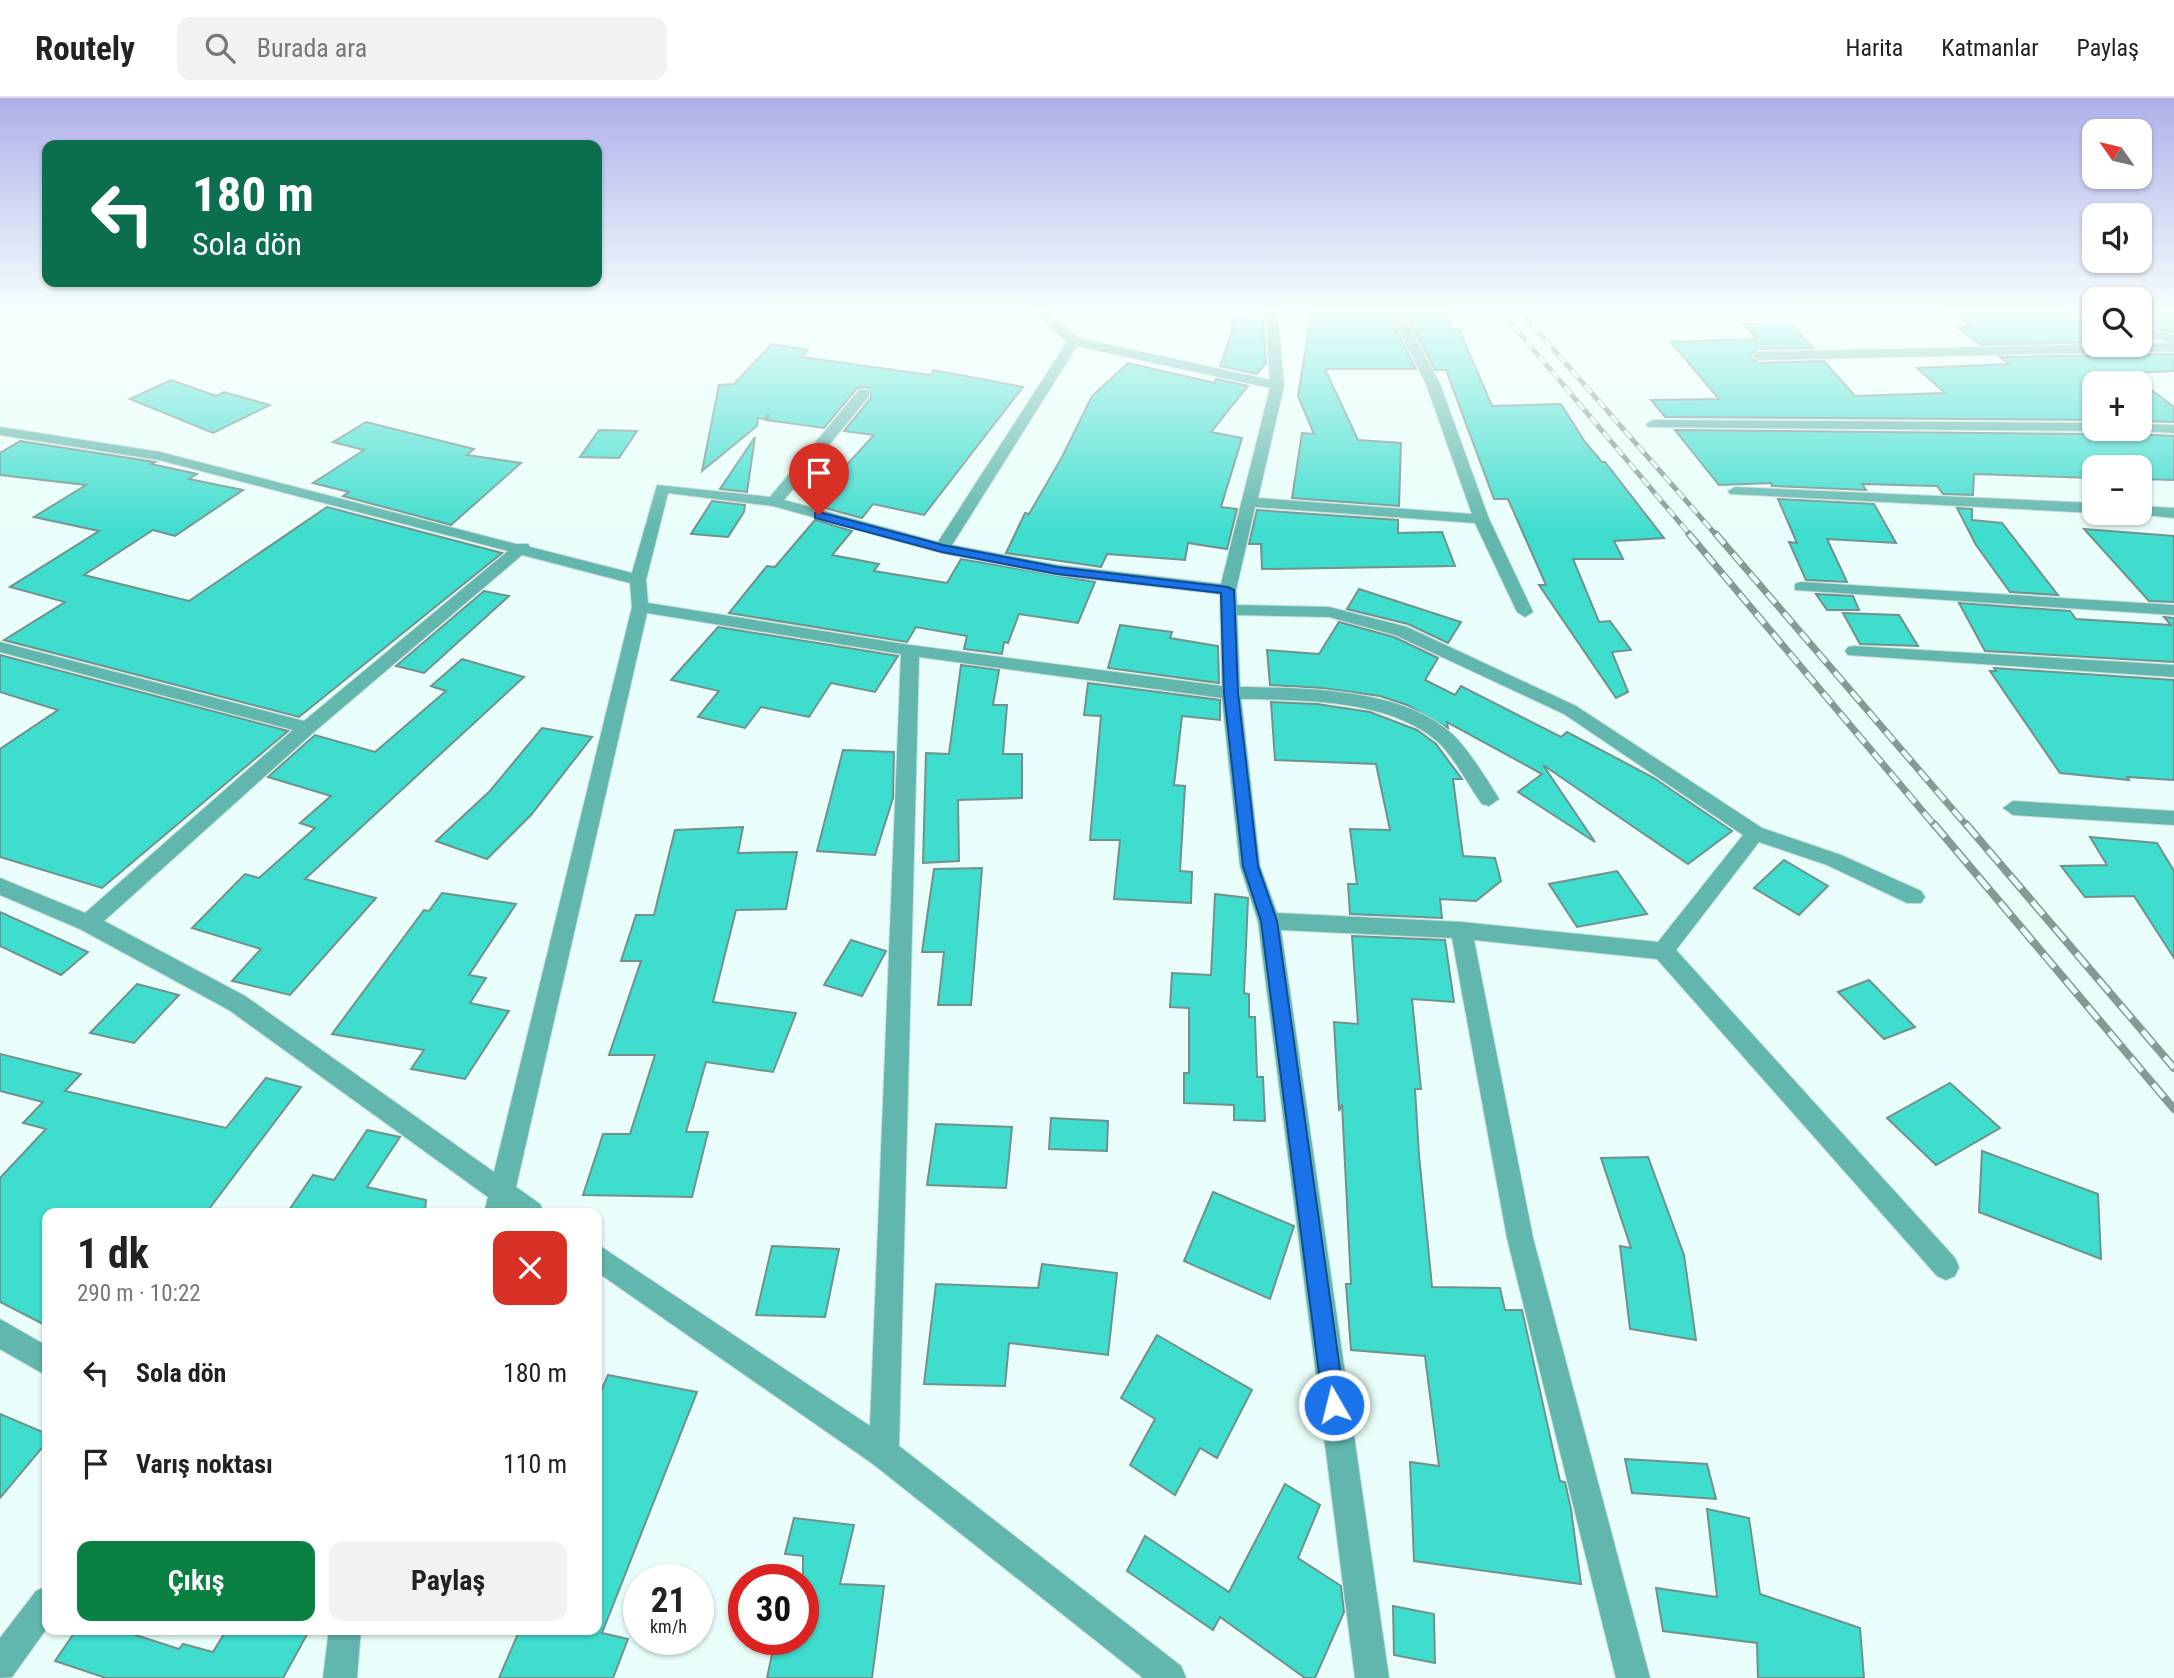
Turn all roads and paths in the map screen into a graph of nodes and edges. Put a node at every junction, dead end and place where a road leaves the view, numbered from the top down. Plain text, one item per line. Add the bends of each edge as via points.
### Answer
1 (1047, 384) edge
2 (1267, 384) edge
3 (1433, 384) edge
4 (1277, 386) joint
5 (864, 393) dead end
6 (1653, 424) dead end
7 (2082, 427) edge
8 (2152, 428) edge
9 (2174, 429) edge
10 (0, 432) edge
11 (1735, 491) dead end
12 (774, 502) junction
13 (1248, 502) junction
14 (2082, 507) edge
15 (2152, 512) edge
16 (2174, 513) edge
17 (1481, 519) junction
18 (522, 547) junction
19 (942, 548) junction
20 (638, 580) junction
21 (1801, 587) dead end
22 (1229, 600) junction
23 (640, 607) junction
24 (2174, 610) edge
25 (1525, 612) dead end
26 (0, 647) edge
27 (910, 650) junction
28 (1854, 651) dead end
29 (2174, 671) edge
30 (1231, 693) junction
31 (307, 728) junction
32 (1489, 799) dead end
33 (2013, 807) dead end
34 (2174, 818) edge
35 (1755, 833) junction
36 (0, 886) edge
37 (1914, 897) dead end
38 (1269, 921) junction
39 (88, 923) junction
40 (1461, 930) junction
41 (1663, 951) junction
42 (500, 1203) edge
43 (602, 1260) edge
44 (1946, 1267) dead end
45 (0, 1333) edge
46 (42, 1359) edge
47 (884, 1453) junction
48 (42, 1609) edge
49 (344, 1635) edge
50 (0, 1665) edge
51 (340, 1678) edge
52 (1169, 1678) edge
53 (1372, 1678) edge
54 (1633, 1678) edge

1 - 19 street
2 - 4 street
3 - 17 street
4 - 13 street
5 - 12 street
6 - 7 street
8 - 9 street
10 - 18 street via 160,456
11 - 14 street
12 - 19 street
12 - 20 street via 662,488
13 - 17 street
13 - 22 street
15 - 16 street
17 - 25 street
18 - 20 street
18 - 31 street
19 - 22 street
20 - 23 street
21 - 24 street
22 - 30 street
22 - 35 street via 1329,612 1401,631 1570,710
23 - 27 street
23 - 42 street
26 - 31 street
27 - 30 street
27 - 47 street
28 - 29 street
30 - 32 street via 1306,694 1399,710 1445,738
30 - 38 street via 1250,866
31 - 39 street
33 - 34 street
35 - 37 street via 1834,860
35 - 41 street
36 - 39 street
38 - 40 street
38 - 53 street
39 - 42 street via 237,1003
40 - 41 street
40 - 54 street via 1520,1238
41 - 44 street
43 - 47 street
45 - 46 street
47 - 52 street
48 - 50 street
49 - 51 street

